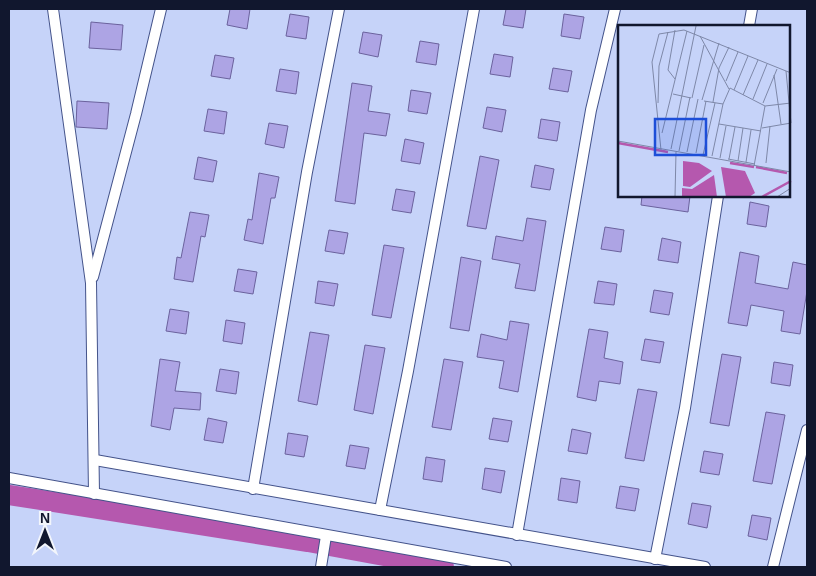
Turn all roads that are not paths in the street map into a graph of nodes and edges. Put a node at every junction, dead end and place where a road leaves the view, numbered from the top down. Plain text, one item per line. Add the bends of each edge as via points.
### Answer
1 (53, 9) edge
2 (161, 9) edge
3 (339, 9) edge
4 (474, 9) edge
5 (615, 9) edge
6 (752, 9) edge
7 (749, 25) edge
8 (718, 198) edge
9 (91, 283) junction
10 (807, 430) edge
11 (95, 460) junction
12 (9, 478) edge
13 (253, 488) junction
14 (94, 494) junction
15 (380, 510) junction
16 (517, 535) junction
17 (326, 536) junction
18 (655, 559) junction
19 (321, 567) edge
20 (506, 567) edge
21 (705, 567) edge
22 (773, 567) edge

1 - 9 lane
2 - 9 lane
3 - 13 lane via 307,172
4 - 15 lane
5 - 16 lane via 591,110
6 - 7 lane
8 - 18 lane via 685,408
9 - 11 lane
10 - 22 lane
11 - 13 lane
11 - 14 lane
12 - 14 lane
13 - 15 lane
14 - 17 lane
15 - 16 lane
16 - 18 lane
17 - 19 lane
17 - 20 lane
18 - 21 lane

